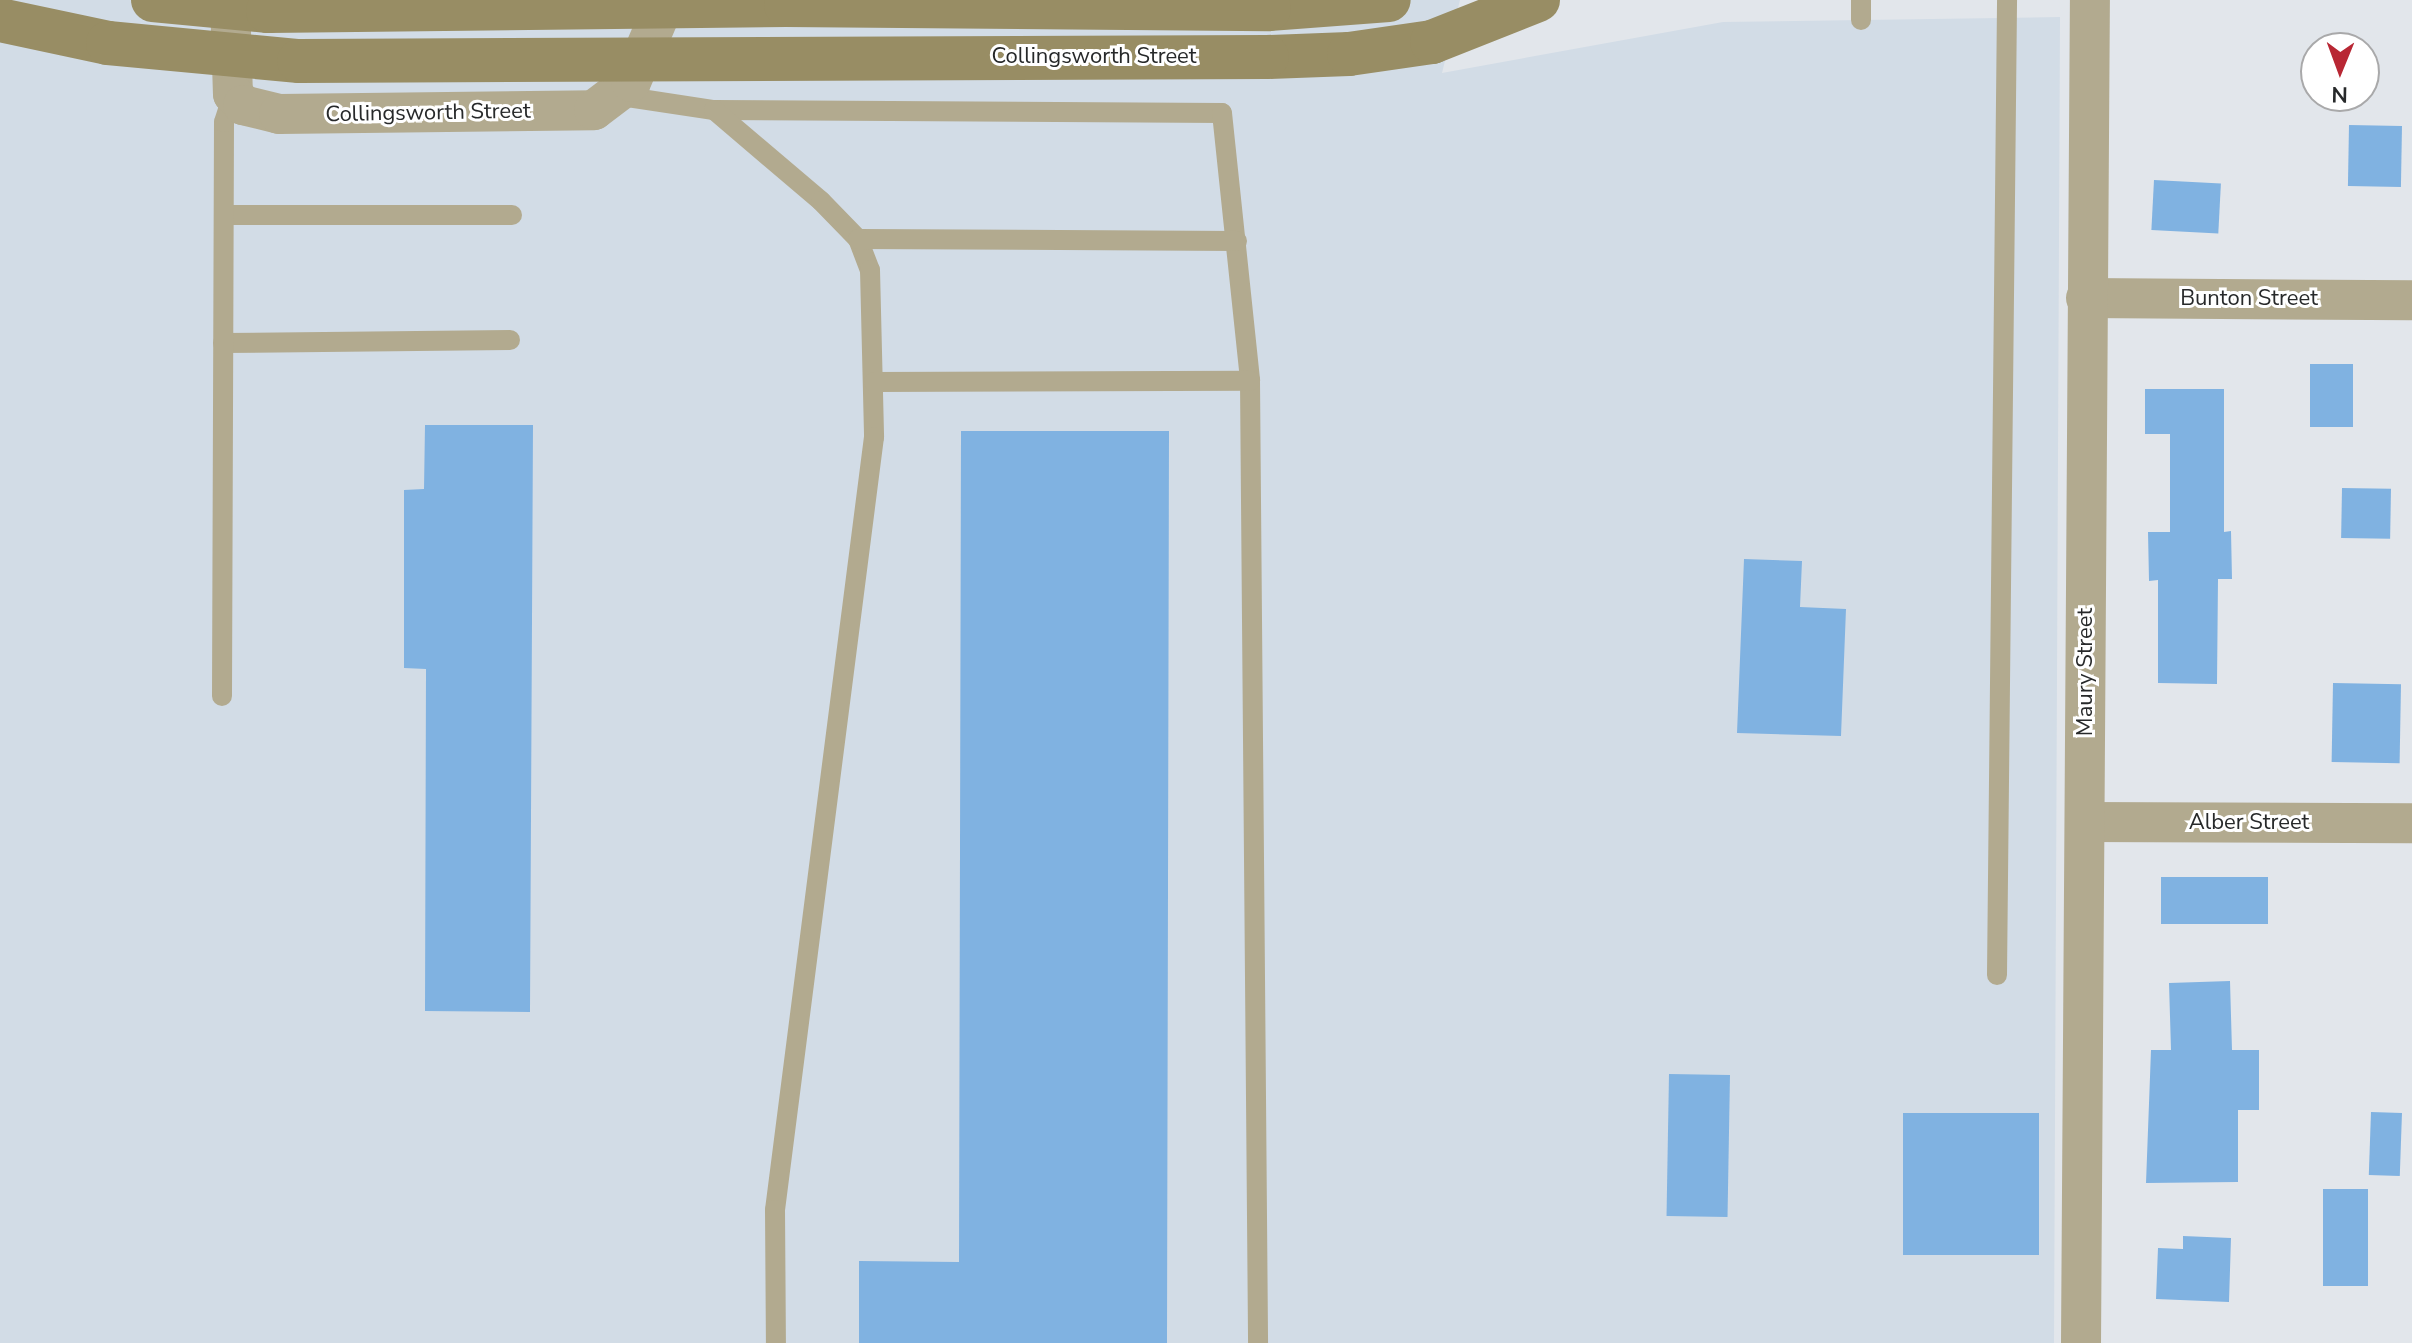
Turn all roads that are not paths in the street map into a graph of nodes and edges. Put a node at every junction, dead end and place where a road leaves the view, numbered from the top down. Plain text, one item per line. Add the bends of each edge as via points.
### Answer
1 (153, 0) edge
2 (230, 0) edge
3 (666, 0) edge
4 (1389, 0) edge
5 (1538, 0) edge
6 (2007, 0) edge
7 (2090, 0) edge
8 (0, 20) edge
9 (233, 94) junction
10 (621, 96) junction
11 (714, 110) junction
12 (224, 215) junction
13 (512, 215) dead end
14 (858, 239) junction
15 (1237, 241) junction
16 (2086, 298) junction
17 (2412, 300) edge
18 (510, 340) dead end
19 (223, 343) junction
20 (1250, 381) junction
21 (874, 382) junction
22 (222, 696) dead end
23 (2086, 822) junction
24 (2412, 823) edge
25 (1997, 975) dead end
26 (776, 1343) edge
27 (1258, 1343) edge
28 (2081, 1343) edge

1 - 4 main road, bridge via 268,11 786,5 1269,9
2 - 9 street
3 - 10 street
5 - 8 main road, Collingsworth Street, bridge via 1432,42 1349,54 1267,57 299,61 108,43
6 - 25 lane
7 - 16 street, Maury Street
9 - 10 street, Collingsworth Street via 243,105 279,114 579,112
9 - 12 lane via 224,122
10 - 11 lane
11 - 14 lane
11 - 15 lane via 1222,113
12 - 13 lane
12 - 19 lane
14 - 15 lane
14 - 21 lane via 870,270
15 - 20 lane
16 - 17 street, Bunton Street
16 - 23 street, Maury Street
18 - 19 lane
19 - 22 lane
20 - 21 lane
20 - 27 lane
21 - 26 lane via 874,437 775,1210
23 - 24 street, Alber Street
23 - 28 street, Maury Street

